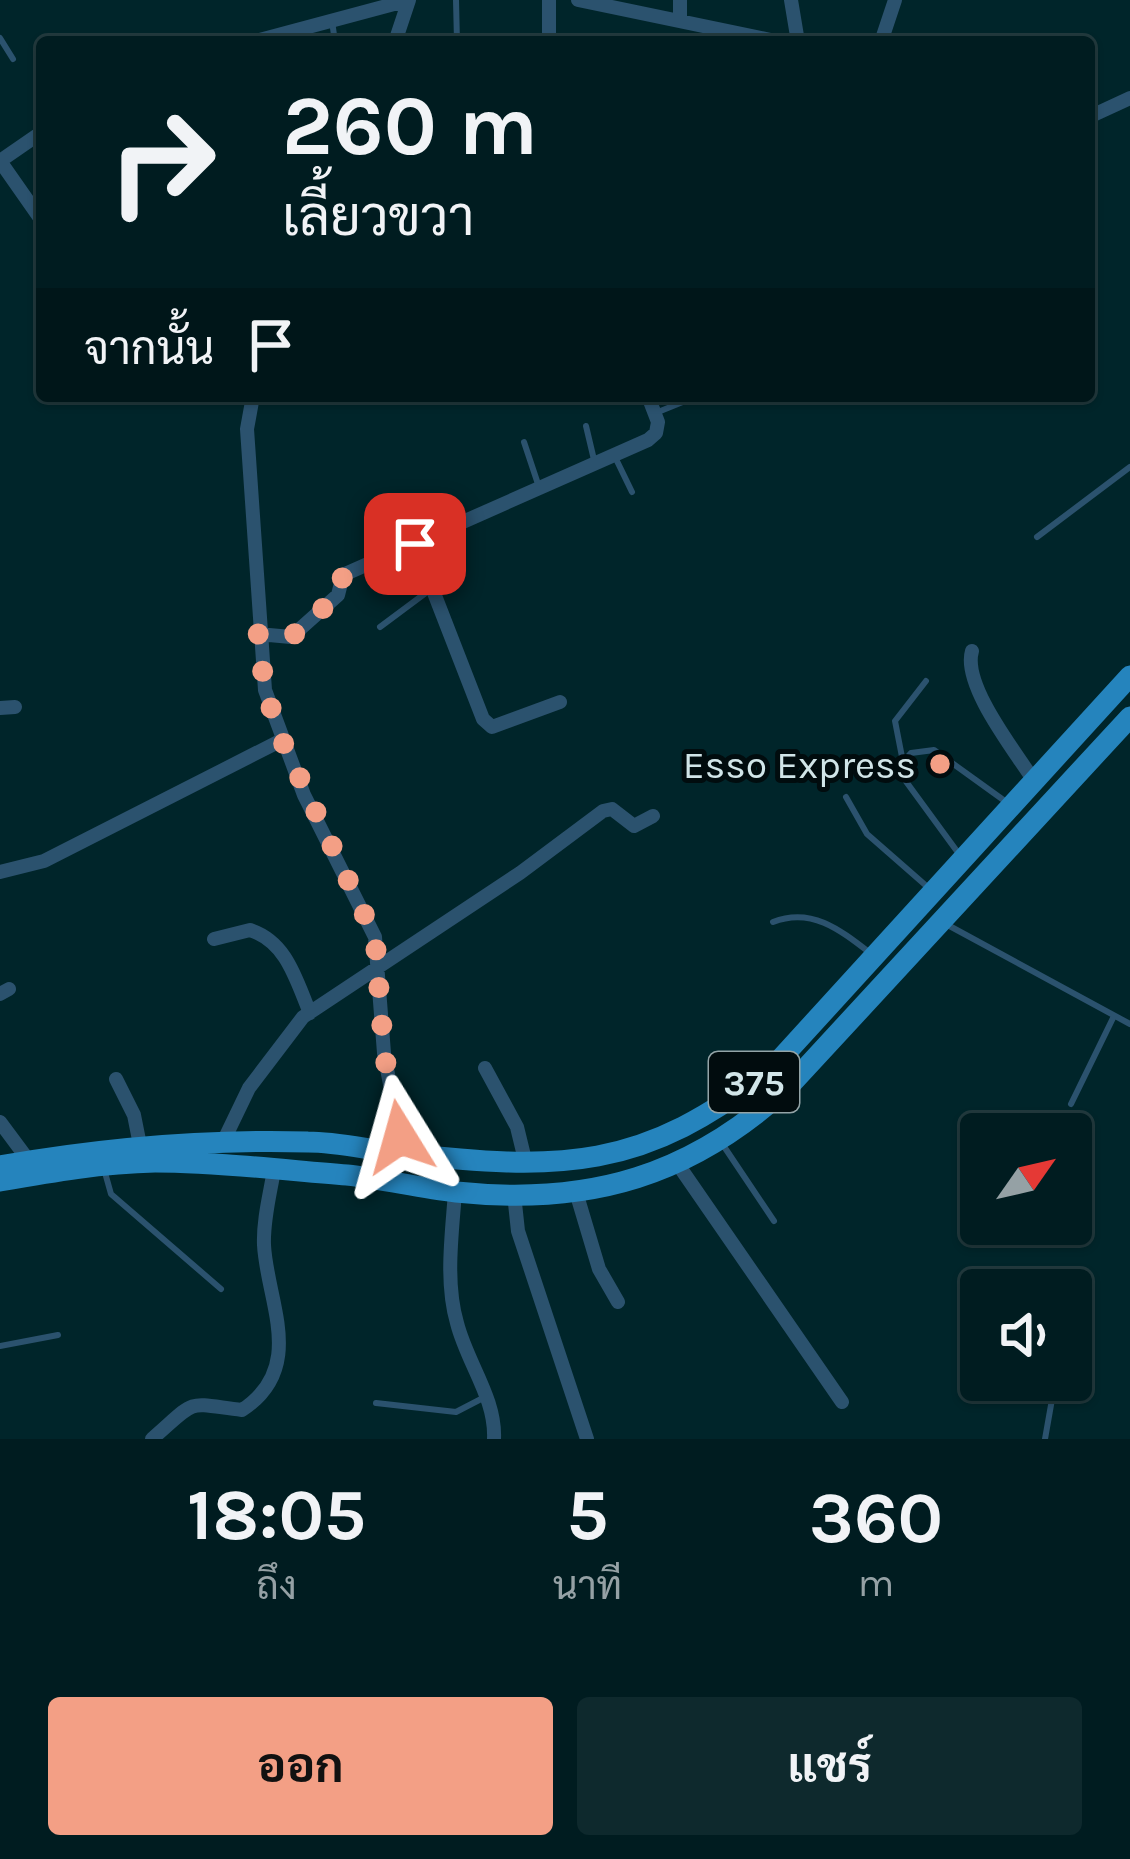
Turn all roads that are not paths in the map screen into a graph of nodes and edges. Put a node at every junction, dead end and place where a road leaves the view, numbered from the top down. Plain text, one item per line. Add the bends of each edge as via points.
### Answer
1 (456, 0) edge
2 (549, 0) edge
3 (578, 0) edge
4 (680, 0) edge
5 (791, 0) edge
6 (895, 0) edge
7 (391, 2) edge
8 (332, 17) junction
9 (680, 19) junction
10 (271, 36) edge
11 (334, 36) edge
12 (396, 36) edge
13 (457, 36) edge
14 (549, 36) edge
15 (754, 36) edge
16 (797, 36) edge
17 (883, 36) edge
18 (0, 38) edge
19 (13, 58) dead end
20 (1130, 98) edge
21 (1095, 114) edge
22 (36, 140) edge
23 (0, 161) edge
24 (36, 212) edge
25 (252, 402) edge
26 (650, 402) edge
27 (683, 402) edge
28 (654, 413) junction
29 (586, 426) dead end
30 (524, 442) dead end
31 (614, 456) junction
32 (595, 464) junction
33 (1130, 467) edge
34 (540, 490) junction
35 (632, 492) dead end
36 (1037, 537) dead end
37 (415, 544) junction
38 (431, 589) junction
39 (380, 627) dead end
40 (258, 634) junction
41 (972, 651) dead end
42 (1130, 676) edge
43 (926, 681) dead end
44 (560, 702) dead end
45 (1130, 717) edge
46 (282, 740) junction
47 (903, 762) junction
48 (1034, 782) junction
49 (846, 796) dead end
50 (1012, 806) junction
51 (653, 816) dead end
52 (963, 859) junction
53 (0, 872) edge
54 (933, 892) junction
55 (941, 921) junction
56 (772, 922) dead end
57 (214, 939) dead end
58 (874, 956) junction
59 (380, 965) junction
60 (310, 1012) junction
61 (1114, 1016) junction
62 (1130, 1024) edge
63 (485, 1068) dead end
64 (116, 1079) dead end
65 (1071, 1104) dead end
66 (0, 1121) edge
67 (720, 1140) junction
68 (223, 1142) junction
69 (140, 1145) junction
70 (398, 1154) junction
71 (29, 1161) junction
72 (677, 1163) junction
73 (526, 1164) junction
74 (104, 1165) junction
75 (0, 1166) edge
76 (274, 1170) junction
77 (0, 1181) edge
78 (455, 1192) junction
79 (576, 1192) junction
80 (514, 1194) junction
81 (774, 1221) dead end
82 (221, 1289) dead end
83 (618, 1302) dead end
84 (58, 1335) dead end
85 (0, 1346) edge
86 (487, 1395) junction
87 (1052, 1401) edge
88 (842, 1402) dead end
89 (376, 1403) dead end
90 (152, 1439) edge
91 (494, 1439) edge
92 (586, 1439) edge
93 (1045, 1439) edge

1 - 13 lane
2 - 14 street
3 - 9 street
4 - 9 street
5 - 16 street
6 - 17 street
7 - 8 street
7 - 12 street via 409,0
8 - 10 street
8 - 11 lane
9 - 15 street
18 - 19 lane
20 - 21 street
22 - 23 street
23 - 24 street
25 - 40 street
26 - 28 street
27 - 28 lane
28 - 31 street via 656,433
29 - 32 lane
30 - 34 lane
31 - 32 street
31 - 35 lane
32 - 34 street
33 - 36 lane
34 - 37 street
37 - 38 street
37 - 40 street via 343,575 338,595 291,637
38 - 39 lane
38 - 44 street via 492,728
40 - 46 street
41 - 48 street via 976,687
42 - 48 main road, 375
43 - 47 lane via 895,721
45 - 55 main road, 375
46 - 53 street via 44,862
46 - 59 street via 361,902
47 - 50 lane via 934,750
47 - 52 lane via 902,776
48 - 50 main road, 375
49 - 54 lane via 867,834
50 - 52 main road, 375
51 - 59 street via 634,826 612,808 603,812
52 - 54 main road, 375
54 - 58 main road, 375
55 - 61 lane
55 - 67 main road, 375 via 792,1083
56 - 58 lane via 810,916
57 - 60 street via 250,930 274,942
58 - 73 main road, 375 via 774,1066 708,1116 636,1149 586,1162
59 - 60 street
59 - 70 street
60 - 68 street via 249,1088
61 - 62 lane
61 - 65 lane
63 - 73 street via 518,1126
64 - 69 street
66 - 71 street
67 - 72 main road, 375
67 - 81 lane
68 - 69 main road, 375
68 - 70 main road, 375 via 314,1142
69 - 71 main road, 375
70 - 73 main road, 375
71 - 75 main road, 375
72 - 79 main road, 375 via 620,1186
72 - 88 street
74 - 76 main road, 375
74 - 77 main road, 375
74 - 82 lane via 111,1194
76 - 78 main road, 375
76 - 90 street via 263,1241 280,1339 267,1384 242,1411 191,1405
78 - 80 main road, 375
78 - 86 street via 455,1320
79 - 80 main road, 375
79 - 83 street
80 - 92 street via 518,1232
84 - 85 lane
86 - 89 lane via 456,1412
86 - 91 street
87 - 93 lane

